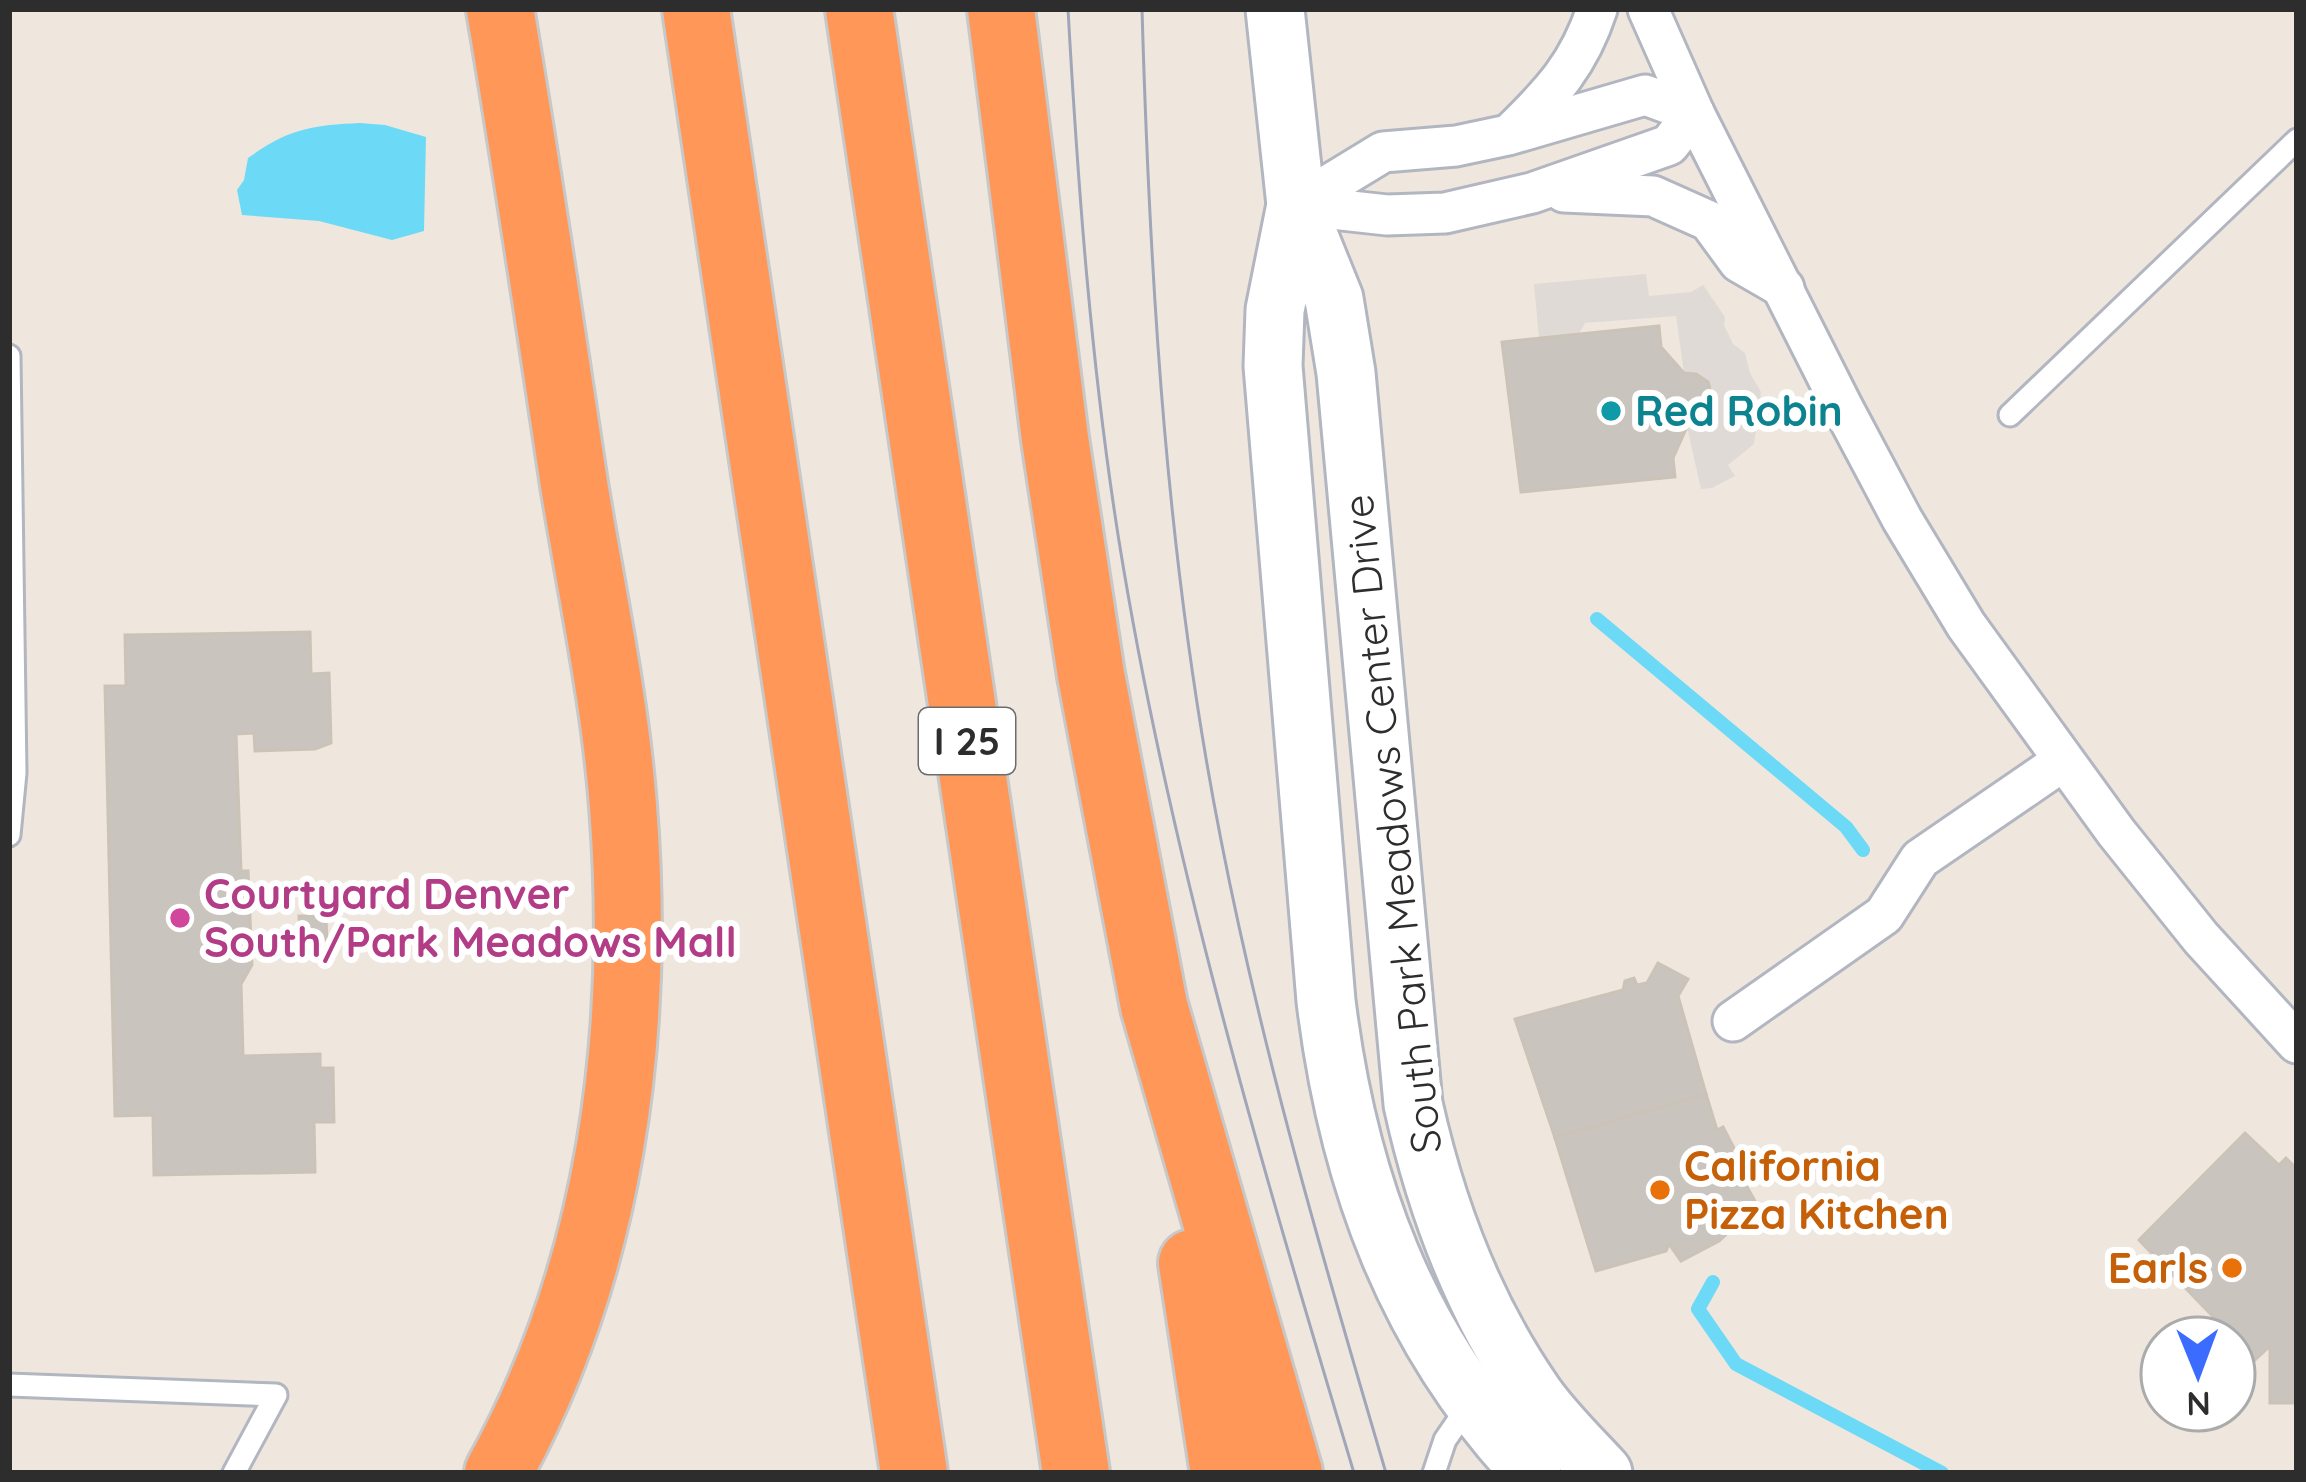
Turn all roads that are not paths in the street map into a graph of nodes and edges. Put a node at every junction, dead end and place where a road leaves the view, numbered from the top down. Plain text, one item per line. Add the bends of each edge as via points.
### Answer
1 (696, 9) edge
2 (859, 9) edge
3 (1001, 9) edge
4 (1275, 9) edge
5 (1597, 9) edge
6 (1648, 9) edge
7 (496, 15) edge
8 (1694, 113) junction
9 (1508, 135) junction
10 (2297, 140) edge
11 (1532, 193) junction
12 (1295, 205) junction
13 (1784, 288) junction
14 (9, 356) edge
15 (2010, 416) dead end
16 (2063, 761) junction
17 (9, 835) edge
18 (1154, 1006) junction
19 (1732, 1021) dead end
20 (2297, 1043) edge
21 (9, 1385) edge
22 (1473, 1400) junction
23 (234, 1473) edge
24 (498, 1473) edge
25 (914, 1473) edge
26 (1076, 1473) edge
27 (1224, 1473) edge
28 (1288, 1473) edge
29 (1434, 1473) edge
30 (1532, 1473) edge
31 (1603, 1473) edge

1 - 25 highway
2 - 26 highway, I 25
3 - 18 highway via 1054,439
4 - 12 main road, South Park Meadows Center Drive
5 - 9 street via 1583,50
6 - 8 street
7 - 24 highway via 623,803 630,967 614,1132 579,1288 530,1417
8 - 9 street via 1646,94
8 - 11 street via 1669,146
8 - 13 street
9 - 12 street via 1383,152
10 - 15 lane
11 - 12 street via 1445,213
11 - 13 street via 1653,196 1709,221 1739,262
12 - 22 main road, South Park Meadows Center Drive via 1273,366 1336,1082 1380,1232 1433,1343
12 - 31 main road, South Park Meadows Center Drive via 1334,298 1346,373 1413,1104 1429,1174 1468,1278 1508,1354
13 - 16 street via 1902,519
14 - 17 lane
16 - 19 street via 1920,860 1884,915
16 - 20 street via 2201,938
18 - 27 highway
18 - 28 highway
21 - 23 lane via 276,1395
22 - 29 lane
22 - 30 main road, South Park Meadows Center Drive

